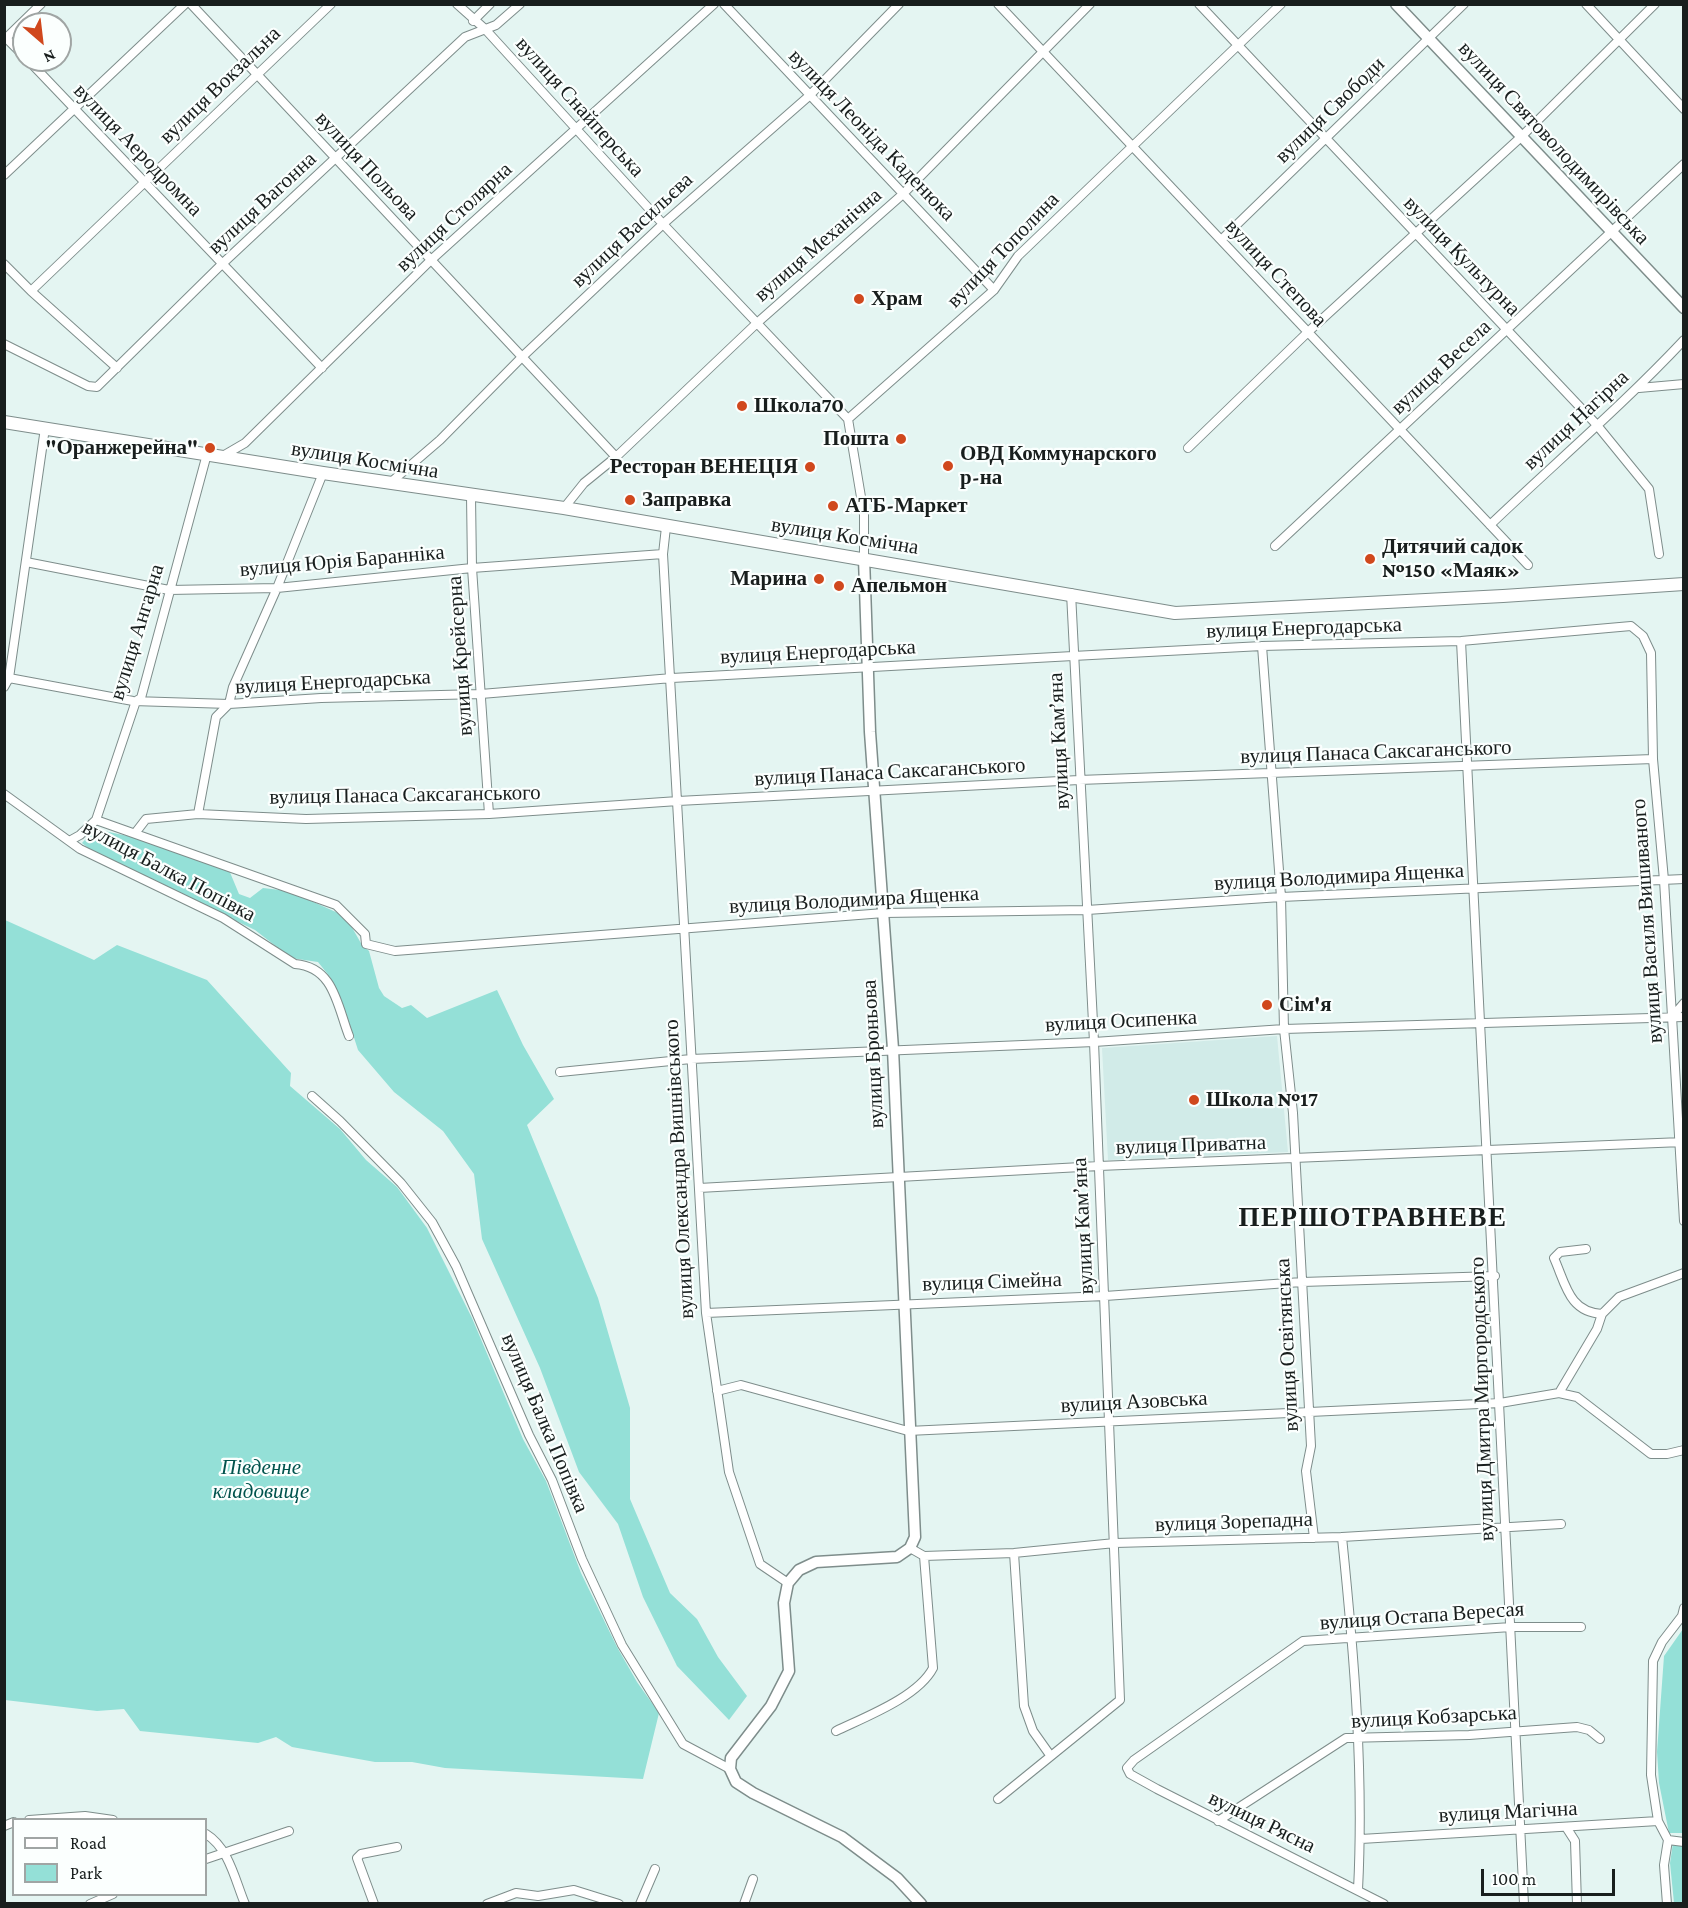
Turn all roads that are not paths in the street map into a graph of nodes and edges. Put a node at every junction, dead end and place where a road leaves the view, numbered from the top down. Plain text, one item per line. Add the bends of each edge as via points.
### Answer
1 (41, 4) edge
2 (185, 4) edge
3 (190, 4) edge
4 (331, 4) edge
5 (457, 4) edge
6 (490, 4) edge
7 (520, 4) edge
8 (714, 4) edge
9 (724, 4) edge
10 (899, 4) edge
11 (998, 4) edge
12 (1090, 4) edge
13 (1199, 4) edge
14 (1281, 4) edge
15 (1396, 4) edge
16 (1464, 4) edge
17 (1586, 4) edge
18 (1655, 4) edge
19 (473, 21) junction
20 (484, 29) junction
21 (5, 38) edge
22 (1429, 39) junction
23 (1619, 40) junction
24 (1238, 46) junction
25 (1042, 51) junction
26 (39, 72) edge
27 (257, 75) junction
28 (809, 96) junction
29 (74, 109) junction
30 (1683, 110) edge
31 (576, 129) junction
32 (1521, 136) junction
33 (1326, 139) junction
34 (1132, 147) junction
35 (336, 159) junction
36 (1683, 164) edge
37 (4, 175) edge
38 (144, 183) junction
39 (903, 194) junction
40 (663, 224) junction
41 (1611, 232) junction
42 (1415, 234) junction
43 (1221, 240) junction
44 (431, 260) junction
45 (4, 264) edge
46 (222, 264) junction
47 (994, 290) junction
48 (31, 291) junction
49 (1683, 308) edge
50 (757, 323) junction
51 (1506, 330) junction
52 (1308, 332) junction
53 (1683, 340) edge
54 (4, 344) edge
55 (522, 357) junction
56 (117, 368) junction
57 (322, 368) junction
58 (1683, 384) edge
59 (1639, 388) junction
60 (848, 419) junction
61 (4, 422) edge
62 (1596, 424) junction
63 (45, 428) junction
64 (1400, 430) junction
65 (1188, 448) dead end
66 (207, 454) junction
67 (221, 457) junction
68 (616, 457) junction
69 (323, 473) junction
70 (390, 483) junction
71 (471, 496) junction
72 (564, 508) junction
73 (1490, 525) junction
74 (666, 527) junction
75 (1275, 546) dead end
76 (663, 554) junction
77 (1659, 554) dead end
78 (864, 558) junction
79 (26, 562) junction
80 (1528, 565) dead end
81 (472, 568) junction
82 (1683, 584) edge
83 (278, 588) junction
84 (169, 590) junction
85 (1071, 593) junction
86 (1630, 626) joint
87 (1461, 641) junction
88 (1262, 646) junction
89 (1073, 656) junction
90 (867, 667) junction
91 (9, 678) junction
92 (672, 678) junction
93 (4, 687) edge
94 (481, 694) junction
95 (136, 701) junction
96 (229, 704) junction
97 (1653, 759) junction
98 (1468, 768) junction
99 (1272, 774) junction
100 (1079, 780) junction
101 (875, 790) junction
102 (4, 794) edge
103 (678, 801) junction
104 (198, 814) junction
105 (489, 814) junction
106 (96, 820) junction
107 (136, 832) junction
108 (71, 840) junction
109 (1683, 879) edge
110 (1664, 880) junction
111 (1475, 887) junction
112 (1281, 897) junction
113 (1087, 910) junction
114 (884, 913) junction
115 (686, 928) junction
116 (1683, 1003) edge
117 (1672, 1017) junction
118 (1683, 1017) edge
119 (1483, 1021) junction
120 (1284, 1029) junction
121 (349, 1036) dead end
122 (1094, 1042) junction
123 (893, 1049) junction
124 (691, 1059) junction
125 (560, 1072) dead end
126 (312, 1096) dead end
127 (1681, 1142) edge
128 (1487, 1150) junction
129 (1294, 1158) junction
130 (1099, 1166) junction
131 (899, 1177) junction
132 (699, 1188) junction
133 (1683, 1221) edge
134 (1586, 1249) dead end
135 (1683, 1273) edge
136 (1496, 1276) junction
137 (1302, 1282) junction
138 (1105, 1296) junction
139 (903, 1304) junction
140 (706, 1313) junction
141 (1602, 1314) junction
142 (717, 1391) junction
143 (1559, 1393) junction
144 (1500, 1402) junction
145 (1308, 1410) junction
146 (1109, 1423) junction
147 (908, 1431) junction
148 (1683, 1450) edge
149 (1561, 1524) dead end
150 (1505, 1528) junction
151 (1342, 1537) junction
152 (1314, 1538) junction
153 (1115, 1544) junction
154 (910, 1548) junction
155 (1014, 1553) junction
156 (924, 1556) junction
157 (788, 1583) junction
158 (1683, 1608) edge
159 (1511, 1627) junction
160 (1581, 1627) dead end
161 (1353, 1638) junction
162 (1515, 1730) junction
163 (836, 1731) dead end
164 (1358, 1736) junction
165 (1600, 1739) dead end
166 (1050, 1755) junction
167 (1127, 1768) joint
168 (730, 1769) junction
169 (998, 1799) dead end
170 (57, 1818) edge
171 (98, 1818) edge
172 (1218, 1821) junction
173 (1658, 1821) junction
174 (1566, 1827) junction
175 (1521, 1830) junction
176 (289, 1831) dead end
177 (207, 1835) edge
178 (1361, 1839) junction
179 (1668, 1840) junction
180 (1683, 1842) edge
181 (397, 1847) dead end
182 (224, 1852) junction
183 (207, 1859) edge
184 (655, 1869) dead end
185 (753, 1879) dead end
186 (1358, 1890) junction
187 (108, 1896) edge
188 (90, 1904) edge
189 (245, 1904) edge
190 (374, 1904) edge
191 (487, 1904) edge
192 (619, 1904) edge
193 (640, 1904) edge
194 (744, 1904) edge
195 (921, 1904) edge
196 (1384, 1904) edge
197 (1524, 1904) edge
198 (1577, 1904) edge
199 (1667, 1904) edge

1 - 21 street
2 - 29 street
3 - 27 street, вулиця Польова
4 - 27 street, вулиця Вокзальна
5 - 19 street, вулиця Снайперська
6 - 19 street
7 - 20 street, вулиця Вагонна via 496,26
8 - 31 street, вулиця Столярна
9 - 28 street, вулиця Леоніда Каденюка
10 - 28 street, вулиця Васильєва
11 - 25 street, вулиця Степова
12 - 25 street, вулиця Механічна
13 - 24 street, вулиця Культурна
14 - 24 street, вулиця Тополина
15 - 22 street, вулиця Святоволодимирівська
16 - 22 street, вулиця Свободи
17 - 23 street
18 - 23 street
19 - 20 street, вулиця Снайперська
20 - 31 street, вулиця Снайперська
20 - 35 street, вулиця Вагонна via 465,37
22 - 32 street, вулиця Святоволодимирівська
22 - 33 street, вулиця Свободи
23 - 30 street
23 - 32 street
24 - 33 street, вулиця Культурна
24 - 34 street, вулиця Тополина
25 - 34 street, вулиця Степова
25 - 39 street, вулиця Механічна
26 - 29 street, вулиця Аеродромна
27 - 35 street, вулиця Польова
27 - 38 street, вулиця Вокзальна
28 - 39 street, вулиця Леоніда Каденюка
28 - 40 street, вулиця Васильєва
29 - 37 street
29 - 38 street, вулиця Аеродромна
31 - 40 street, вулиця Снайперська
31 - 44 street, вулиця Столярна
32 - 41 street, вулиця Святоволодимирівська
32 - 42 street
33 - 42 street, вулиця Культурна
33 - 43 street, вулиця Свободи
34 - 43 street, вулиця Степова
34 - 47 street, вулиця Тополина via 1018,256
35 - 44 street, вулиця Польова
35 - 46 street, вулиця Вагонна
36 - 41 street, вулиця Весела
38 - 46 street, вулиця Аеродромна
38 - 48 street, вулиця Вокзальна
39 - 47 street, вулиця Леоніда Каденюка
39 - 50 street, вулиця Механічна
40 - 50 street, вулиця Снайперська
40 - 55 street, вулиця Васильєва
41 - 49 street, вулиця Святоволодимирівська
41 - 51 street, вулиця Весела
42 - 51 street, вулиця Культурна
42 - 52 street
43 - 52 street, вулиця Степова
44 - 55 street, вулиця Польова
44 - 57 street, вулиця Столярна
45 - 48 street
46 - 56 street, вулиця Вагонна
46 - 57 street, вулиця Аеродромна
47 - 60 street, вулиця Тополина
48 - 56 street
50 - 60 street, вулиця Снайперська
50 - 68 street, вулиця Механічна
51 - 62 street, вулиця Культурна
51 - 64 street, вулиця Весела
52 - 64 street, вулиця Степова
52 - 65 street
53 - 59 street, вулиця Нагірна
54 - 56 street, вулиця Вагонна via 93,388
55 - 68 street, вулиця Польова
55 - 70 street, вулиця Васильєва via 440,440
57 - 67 street, вулиця Столярна via 246,443
58 - 59 street
59 - 62 street, вулиця Нагірна
60 - 78 street via 864,515
61 - 63 main road, вулиця Космічна
62 - 73 street, вулиця Нагірна
62 - 77 street, вулиця Культурна via 1649,489
63 - 66 main road, вулиця Космічна
63 - 79 street
64 - 73 street, вулиця Степова
64 - 75 street, вулиця Весела
66 - 67 main road, вулиця Космічна
66 - 84 street, вулиця Ангарна
67 - 69 main road, вулиця Космічна
68 - 72 street, вулиця Механічна via 584,483
69 - 70 main road, вулиця Космічна
69 - 83 street
70 - 71 main road, вулиця Космічна
71 - 72 main road, вулиця Космічна
71 - 81 street, вулиця Крейсерна
72 - 74 main road, вулиця Космічна
73 - 80 street, вулиця Степова
74 - 76 street, вулиця Олександра Вишнівського
74 - 78 main road, вулиця Космічна
76 - 81 street, вулиця Юрія Баранніка
76 - 92 street, вулиця Олександра Вишнівського
78 - 85 main road, вулиця Космічна
78 - 90 street, вулиця Броньова
79 - 84 street, вулиця Юрія Баранніка
79 - 91 street
81 - 83 street, вулиця Юрія Баранніка
81 - 94 street, вулиця Крейсерна
82 - 85 main road, вулиця Космічна via 1194,614
83 - 84 street, вулиця Юрія Баранніка
83 - 96 street
84 - 95 street, вулиця Ангарна via 141,698
85 - 89 street, вулиця Кам’яна
86 - 87 street, вулиця Енергодарська
86 - 97 street, вулиця Василя Вишиваного via 1643,636 1651,653
87 - 88 street, вулиця Енергодарська
87 - 98 street, вулиця Дмитра Миргородського
88 - 89 street, вулиця Енергодарська
88 - 99 street, вулиця Освітянська
89 - 90 street, вулиця Енергодарська
89 - 100 street, вулиця Кам’яна
90 - 92 street, вулиця Енергодарська
90 - 101 street, вулиця Броньова
91 - 93 street
91 - 95 street, вулиця Енергодарська
92 - 94 street, вулиця Енергодарська
92 - 103 street, вулиця Олександра Вишнівського
94 - 96 street, вулиця Енергодарська
94 - 105 street, вулиця Крейсерна
95 - 96 street, вулиця Енергодарська
95 - 106 street, вулиця Ангарна
96 - 104 street via 216,717
97 - 98 street, вулиця Панаса Саксаганського
97 - 110 street, вулиця Василя Вишиваного
98 - 99 street, вулиця Панаса Саксаганського
98 - 111 street, вулиця Дмитра Миргородського
99 - 100 street, вулиця Панаса Саксаганського
99 - 112 street, вулиця Освітянська
100 - 101 street, вулиця Панаса Саксаганського
100 - 113 street, вулиця Кам’яна
101 - 103 street, вулиця Панаса Саксаганського
101 - 114 street, вулиця Броньова
102 - 108 street, вулиця Балка Попівка
103 - 105 street, вулиця Панаса Саксаганського
103 - 115 street, вулиця Олександра Вишнівського
104 - 105 street, вулиця Панаса Саксаганського via 306,819
104 - 107 street, вулиця Панаса Саксаганського via 146,819
106 - 107 street, вулиця Володимира Ященка
106 - 108 street
107 - 115 street, вулиця Володимира Ященка via 156,843 336,905 366,934 366,944 395,951
108 - 121 street, вулиця Балка Попівка via 109,864 223,918 295,964 309,965 321,972 330,985
109 - 110 street, вулиця Володимира Ященка
110 - 111 street, вулиця Володимира Ященка
110 - 117 street, вулиця Василя Вишиваного
111 - 112 street, вулиця Володимира Ященка
111 - 119 street, вулиця Дмитра Миргородського
112 - 113 street, вулиця Володимира Ященка
112 - 120 street, вулиця Освітянська
113 - 114 street, вулиця Володимира Ященка
113 - 122 street, вулиця Кам’яна
114 - 115 street, вулиця Володимира Ященка
114 - 123 street, вулиця Броньова
115 - 124 street, вулиця Олександра Вишнівського
116 - 117 street
117 - 118 street, вулиця Осипенка
117 - 119 street, вулиця Осипенка
117 - 127 street, вулиця Василя Вишиваного
119 - 120 street, вулиця Осипенка
119 - 128 street, вулиця Дмитра Миргородського
120 - 122 street, вулиця Осипенка
120 - 129 street, вулиця Освітянська
122 - 123 street, вулиця Осипенка
122 - 130 street, вулиця Кам’яна
123 - 124 street, вулиця Осипенка
123 - 131 street, вулиця Броньова
124 - 125 street, вулиця Осипенка
124 - 132 street, вулиця Олександра Вишнівського
126 - 168 street, вулиця Балка Попівка via 401,1183 432,1222 456,1266 622,1645 683,1744
127 - 128 street, вулиця Приватна
127 - 133 street, вулиця Василя Вишиваного
128 - 129 street, вулиця Приватна
128 - 136 street, вулиця Дмитра Миргородського
129 - 130 street, вулиця Приватна
129 - 137 street, вулиця Освітянська
130 - 131 street, вулиця Приватна
130 - 138 street, вулиця Кам’яна
131 - 132 street, вулиця Приватна
131 - 139 street, вулиця Броньова
132 - 140 street, вулиця Олександра Вишнівського
134 - 141 street via 1560,1252 1554,1258 1579,1308
135 - 141 street via 1619,1297
136 - 137 street, вулиця Сімейна
136 - 144 street, вулиця Дмитра Миргородського
137 - 138 street, вулиця Сімейна
137 - 145 street, вулиця Освітянська
138 - 139 street, вулиця Сімейна
138 - 146 street, вулиця Кам’яна
139 - 140 street, вулиця Сімейна
139 - 147 street, вулиця Броньова
140 - 142 street, вулиця Олександра Вишнівського
141 - 143 street
142 - 147 street, вулиця Азовська via 741,1385
142 - 157 street, вулиця Олександра Вишнівського via 729,1472 760,1564
143 - 144 street, вулиця Азовська
143 - 148 street via 1577,1397 1651,1454
144 - 145 street, вулиця Азовська
144 - 150 street, вулиця Дмитра Миргородського
145 - 146 street, вулиця Азовська
145 - 152 street, вулиця Освітянська via 1311,1446 1306,1471
146 - 147 street, вулиця Азовська
146 - 153 street, вулиця Кам’яна
147 - 154 street, вулиця Броньова via 915,1537
149 - 150 street, вулиця Зорепадна
150 - 151 street, вулиця Зорепадна
150 - 159 street, вулиця Дмитра Миргородського
151 - 152 street, вулиця Зорепадна
151 - 161 street
152 - 153 street, вулиця Зорепадна
153 - 155 street, вулиця Зорепадна
153 - 166 street, вулиця Кам’яна via 1120,1700
154 - 156 street
154 - 157 street via 897,1557 816,1562 799,1570
155 - 156 street, вулиця Зорепадна
155 - 166 street via 1024,1706 1033,1731
156 - 163 street via 933,1668 928,1678 885,1708
157 - 168 street via 784,1603 789,1671 771,1706 731,1758
158 - 173 street via 1682,1616 1653,1661 1652,1775
159 - 160 street, вулиця Остапа Вересая
159 - 161 street, вулиця Остапа Вересая
159 - 162 street, вулиця Дмитра Миргородського
161 - 164 street
161 - 167 street, вулиця Остапа Вересая via 1303,1641
162 - 164 street, вулиця Кобзарська via 1469,1735
162 - 165 street, вулиця Кобзарська via 1577,1727
162 - 175 street, вулиця Дмитра Миргородського
164 - 172 street, вулиця Кобзарська via 1338,1742
164 - 178 street
166 - 169 street, вулиця Кам’яна
167 - 172 street, вулиця Рясна via 1130,1774
168 - 195 street via 736,1782 842,1837 897,1878
170 - 171 street
172 - 186 street, вулиця Рясна
173 - 174 street, вулиця Магічна
173 - 179 street
174 - 175 street, вулиця Магічна
174 - 198 street via 1575,1841
175 - 178 street, вулиця Магічна
175 - 197 street, вулиця Дмитра Миргородського
176 - 182 street
177 - 182 street
178 - 186 street
179 - 180 street
179 - 199 street via 1664,1865
181 - 190 street via 357,1857
182 - 183 street
182 - 189 street
184 - 193 street
185 - 194 street
186 - 196 street, вулиця Рясна
187 - 188 street
191 - 192 street via 516,1893 538,1896 574,1890

